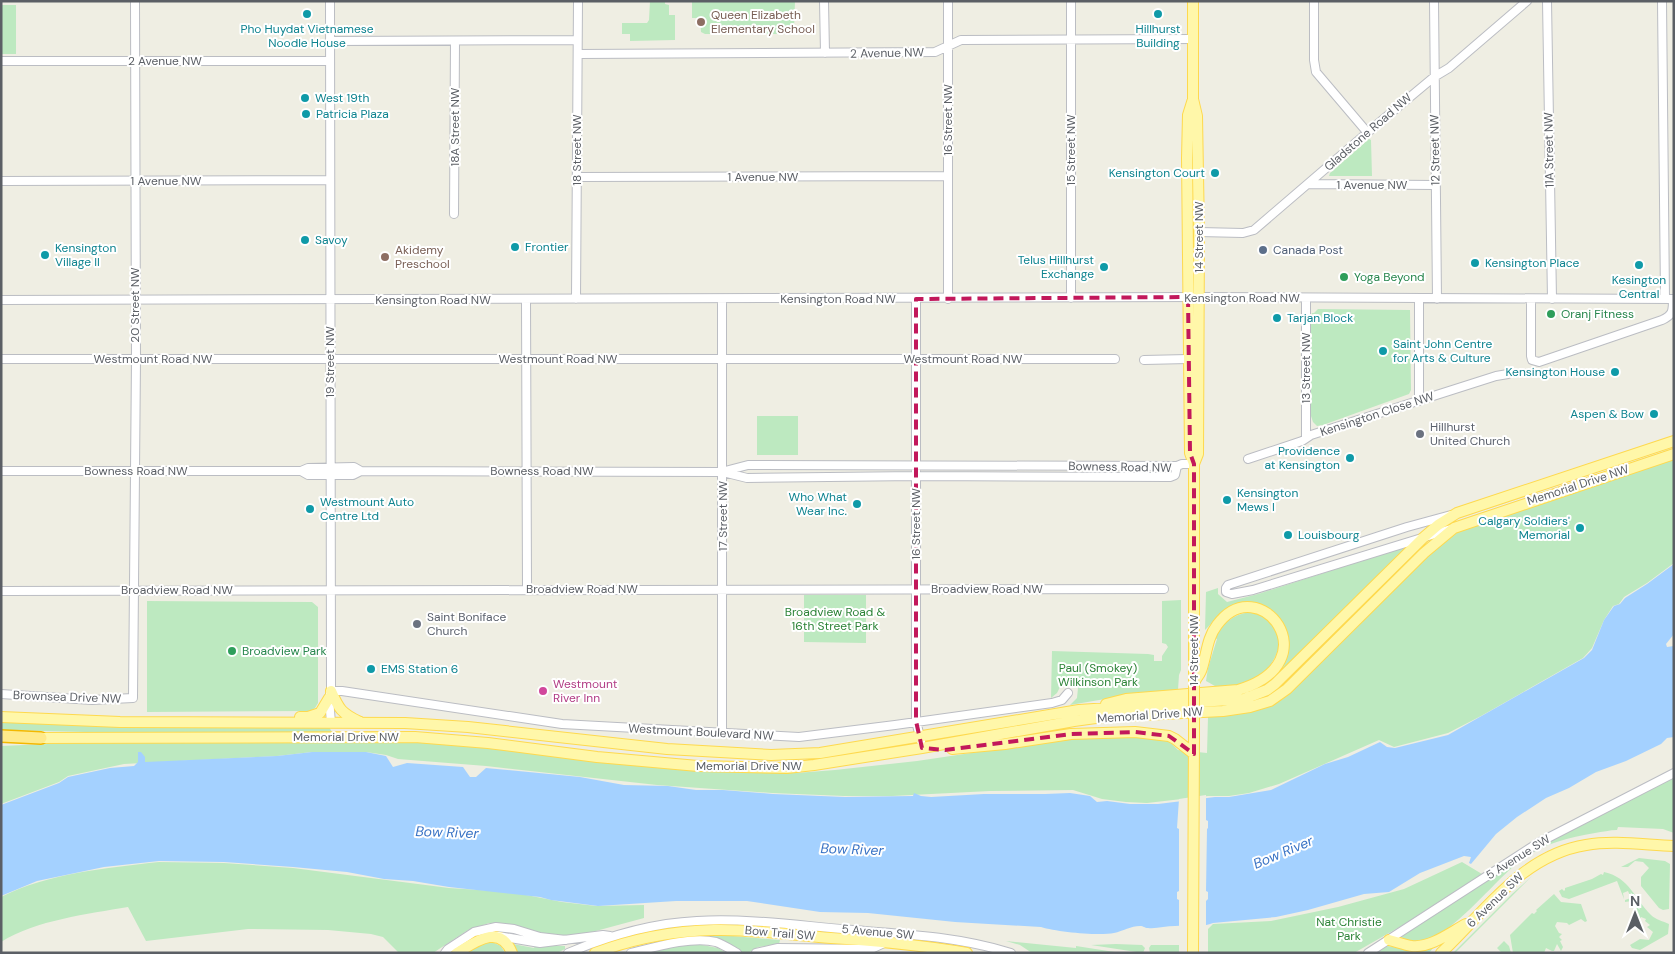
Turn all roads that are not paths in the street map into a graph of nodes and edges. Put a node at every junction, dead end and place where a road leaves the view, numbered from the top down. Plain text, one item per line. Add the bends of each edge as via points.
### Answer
1 (135, 1) edge
2 (330, 1) edge
3 (578, 1) edge
4 (824, 1) edge
5 (948, 1) edge
6 (1071, 1) edge
7 (1193, 1) edge
8 (1314, 1) edge
9 (1434, 1) edge
10 (1527, 1) edge
11 (1547, 1) edge
12 (1662, 1) edge
13 (1193, 39) junction
14 (578, 40) junction
15 (1071, 40) junction
16 (330, 41) junction
17 (455, 41) junction
18 (948, 46) junction
19 (824, 53) junction
20 (578, 54) junction
21 (330, 60) junction
22 (1, 61) edge
23 (135, 61) junction
24 (1434, 76) junction
25 (1193, 99) junction
26 (1367, 132) junction
27 (948, 176) junction
28 (577, 177) junction
29 (330, 180) junction
30 (1, 181) edge
31 (135, 181) junction
32 (1308, 184) junction
33 (1435, 185) junction
34 (454, 214) dead end
35 (1199, 232) junction
36 (1188, 297) junction
37 (1200, 297) junction
38 (1071, 298) junction
39 (1306, 298) junction
40 (1418, 298) junction
41 (330, 299) junction
42 (576, 299) junction
43 (722, 299) junction
44 (916, 299) junction
45 (948, 299) junction
46 (1437, 299) junction
47 (1531, 299) junction
48 (1552, 299) junction
49 (1671, 299) edge
50 (1, 300) edge
51 (135, 300) junction
52 (526, 300) junction
53 (1, 359) edge
54 (136, 359) junction
55 (330, 359) junction
56 (526, 359) junction
57 (723, 359) junction
58 (916, 359) junction
59 (1115, 359) dead end
60 (1188, 359) junction
61 (1144, 360) dead end
62 (1508, 374) dead end
63 (1419, 401) junction
64 (1306, 438) junction
65 (1674, 441) edge
66 (1674, 454) edge
67 (1248, 459) dead end
68 (1194, 464) junction
69 (916, 466) junction
70 (1177, 466) junction
71 (526, 470) junction
72 (135, 471) junction
73 (330, 471) junction
74 (1, 472) edge
75 (723, 472) junction
76 (916, 476) junction
77 (1457, 513) junction
78 (1454, 528) junction
79 (1424, 537) junction
80 (527, 588) junction
81 (722, 589) junction
82 (916, 589) junction
83 (1164, 589) dead end
84 (134, 590) junction
85 (330, 590) junction
86 (1, 591) edge
87 (1194, 682) junction
88 (1, 694) edge
89 (330, 694) junction
90 (1068, 694) dead end
91 (133, 698) joint
92 (1079, 710) junction
93 (1, 717) edge
94 (916, 721) junction
95 (120, 722) junction
96 (331, 723) junction
97 (363, 723) junction
98 (722, 733) junction
99 (1, 736) edge
100 (362, 737) junction
101 (920, 737) junction
102 (41, 738) junction
103 (1, 741) edge
104 (927, 748) junction
105 (1194, 754) junction
106 (1674, 773) edge
107 (1674, 846) edge
108 (1476, 918) junction
109 (493, 936) junction
110 (617, 937) junction
111 (566, 940) junction
112 (1389, 940) junction
113 (1454, 940) junction
114 (885, 942) junction
115 (1194, 950) edge
116 (444, 953) edge
117 (457, 953) edge
118 (512, 953) edge
119 (568, 953) edge
120 (595, 953) edge
121 (631, 953) edge
122 (737, 953) edge
123 (756, 953) edge
124 (967, 953) edge
125 (1011, 953) edge
126 (1368, 953) edge
127 (1441, 953) edge
128 (1451, 953) edge

1 - 23 street, 20 Street NW
2 - 16 street, 19 Street NW
3 - 14 street, 18 Street NW
4 - 19 street
5 - 18 street, 16 Street NW
6 - 15 street, 15 Street NW
7 - 13 main road, 14 Street NW
8 - 26 street via 1316,72
9 - 24 street, 12 Street NW
10 - 24 street, Gladstone Road NW via 1449,68
11 - 48 street, 11A Street NW
12 - 49 street
13 - 15 street, 2 Avenue NW
13 - 25 main road, 14 Street NW
14 - 17 street
14 - 20 street, 18 Street NW
15 - 18 street, 2 Avenue NW via 961,40
15 - 38 street, 15 Street NW
16 - 17 street
16 - 21 street, 19 Street NW
17 - 34 street, 18A Street NW
18 - 19 street, 2 Avenue NW via 936,52
18 - 27 street, 16 Street NW
19 - 20 street, 2 Avenue NW
20 - 28 street, 18 Street NW
21 - 23 street, 2 Avenue NW
21 - 29 street, 19 Street NW
22 - 23 street, 2 Avenue NW
23 - 31 street, 20 Street NW
24 - 26 street, Gladstone Road NW
24 - 33 street, 12 Street NW
25 - 35 main road, 14 Street NW via 1197,116
25 - 36 main road, 14 Street NW via 1188,115 1187,150
26 - 32 street, Gladstone Road NW
27 - 28 street, 1 Avenue NW
27 - 45 street, 16 Street NW
28 - 42 street, 18 Street NW
29 - 31 street, 1 Avenue NW
29 - 41 street, 19 Street NW
30 - 31 street, 1 Avenue NW
31 - 51 street, 20 Street NW
32 - 33 street, 1 Avenue NW
32 - 35 street, Gladstone Road NW via 1249,232
33 - 46 street, 12 Street NW
35 - 37 main road, 14 Street NW
36 - 37 street, Kensington Road NW
36 - 38 street, Kensington Road NW
36 - 60 main road, 14 Street NW
37 - 39 street, Kensington Road NW
37 - 68 main road, 14 Street NW via 1198,454
38 - 45 street, Kensington Road NW
39 - 40 street, Kensington Road NW
39 - 64 street, 13 Street NW
40 - 46 street, Kensington Road NW
40 - 63 street
41 - 51 street, Kensington Road NW
41 - 52 street, Kensington Road NW
41 - 55 street, 19 Street NW
42 - 43 street, Kensington Road NW
42 - 52 street, Kensington Road NW
43 - 44 street, Kensington Road NW
43 - 57 street, 17 Street NW
44 - 45 street, Kensington Road NW
44 - 58 street, 16 Street NW
46 - 47 street, Kensington Road NW
47 - 48 street, Kensington Road NW
47 - 49 street via 1531,356 1532,360 1539,362 1671,316
48 - 49 street, Kensington Road NW
50 - 51 street, Kensington Road NW
51 - 54 street, 20 Street NW
52 - 56 street
53 - 54 street, Westmount Road NW
54 - 55 street, Westmount Road NW
54 - 72 street, 20 Street NW
55 - 56 street, Westmount Road NW
55 - 73 street, 19 Street NW
56 - 57 street, Westmount Road NW
56 - 71 street
57 - 58 street, Westmount Road NW
57 - 75 street, 17 Street NW
58 - 59 street, Westmount Road NW
58 - 69 street, 16 Street NW
60 - 61 street
60 - 68 main road, 14 Street NW via 1190,453
62 - 63 street, Kensington Close NW
63 - 64 street, Kensington Close NW
64 - 67 street, Kensington Close NW
65 - 77 main road, Memorial Drive NW
66 - 78 main road, Memorial Drive NW
68 - 70 street
68 - 87 main road, 14 Street NW
69 - 70 street, Bowness Road NW
69 - 75 street, Bowness Road NW via 748,465
69 - 76 street, 16 Street NW
70 - 76 street, Bowness Road NW via 1175,475 1170,477
71 - 73 street, Bowness Road NW via 361,471 354,467
71 - 75 street, Bowness Road NW
71 - 80 street
72 - 73 street, Bowness Road NW via 301,471 308,468
72 - 74 street, Bowness Road NW
72 - 84 street, 20 Street NW
73 - 85 street, 19 Street NW
75 - 76 street, Bowness Road NW via 747,478
75 - 81 street, 17 Street NW
76 - 82 street, 16 Street NW
77 - 79 main road, Memorial Drive NW
77 - 79 street, Memorial Drive NW via 1228,585 1226,592 1253,590
78 - 79 street, Memorial Drive NW
78 - 104 main road, Memorial Drive NW via 1424,553 1287,689 1270,701 1223,711 1103,717
79 - 92 main road, Memorial Drive NW via 1267,690 1244,699
80 - 81 street, Broadview Road NW
80 - 85 street, Broadview Road NW
81 - 82 street, Broadview Road NW
81 - 98 street, 17 Street NW
82 - 83 street, Broadview Road NW
82 - 94 street, 16 Street NW
84 - 85 street, Broadview Road NW
84 - 86 street, Broadview Road NW
84 - 91 street, 20 Street NW
85 - 89 street, 19 Street NW
87 - 92 main road via 1202,669 1211,634 1230,612 1244,607 1260,609 1280,625 1284,641 1281,658 1271,674 1252,686 1238,690 1126,699
87 - 105 main road, 14 Street NW, bridge
88 - 91 street, Brownsea Drive NW via 92,700
89 - 95 main road via 320,713 308,717 175,717
89 - 96 street, 19 Street NW
89 - 97 main road via 343,713
89 - 98 street, Westmount Boulevard NW via 342,691 562,724
90 - 94 street, Westmount Boulevard NW via 1052,703
92 - 101 main road, Memorial Drive NW
93 - 95 main road, Memorial Drive NW
94 - 98 street, Westmount Boulevard NW via 799,737
94 - 101 street, 16 Street NW
95 - 96 main road, Memorial Drive NW
96 - 97 main road, Memorial Drive NW
96 - 100 main road via 339,731
97 - 101 main road, Memorial Drive NW via 468,727 667,749 771,756 820,753
99 - 102 highway
100 - 102 main road, Memorial Drive NW
100 - 104 main road, Memorial Drive NW via 470,741 597,757 759,768 814,765
101 - 104 street, 16 Street NW
102 - 103 main road, Memorial Drive NW
104 - 105 main road via 945,750 1071,734 1135,732 1169,736
105 - 115 main road, 14 Street NW
106 - 112 street, 5 Avenue SW via 1538,843
107 - 108 main road, 6 Avenue SW via 1587,845 1548,856 1522,872
108 - 112 main road via 1424,945 1412,946
108 - 113 main road, 6 Avenue SW
109 - 111 street via 540,943
109 - 117 main road via 481,938
109 - 118 main road via 508,943
110 - 111 street via 603,935
110 - 119 street, 5 Avenue SW
110 - 125 street, 5 Avenue SW via 673,923 742,921 918,936 978,944
111 - 116 street via 496,927 474,932
112 - 126 street, 5 Avenue SW
113 - 127 main road, 6 Avenue SW
113 - 128 main road
114 - 120 main road, Bow Trail SW via 713,930 638,940
114 - 123 street via 871,949 778,948
114 - 124 main road, Bow Trail SW
121 - 122 street via 698,941 715,942

